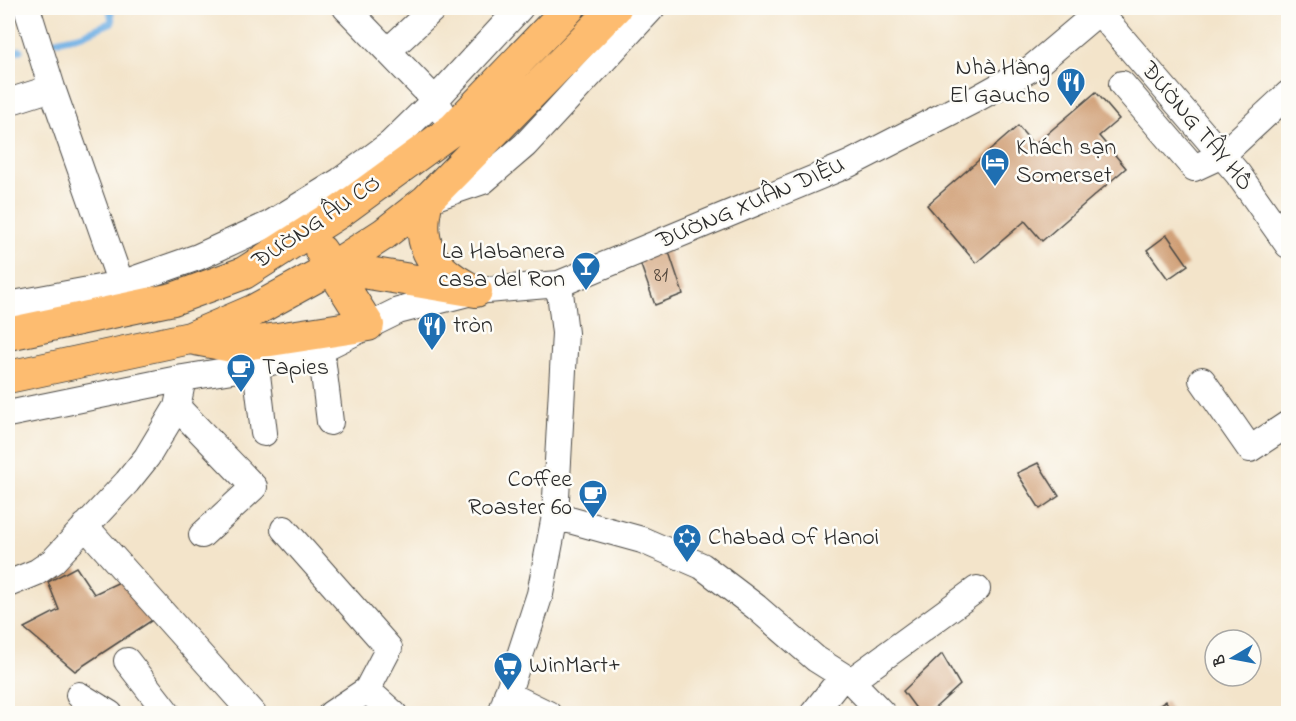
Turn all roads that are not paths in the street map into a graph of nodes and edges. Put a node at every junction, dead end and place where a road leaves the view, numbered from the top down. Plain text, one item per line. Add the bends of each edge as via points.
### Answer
1 (27, 8) edge
2 (346, 8) edge
3 (434, 8) edge
4 (520, 8) edge
5 (569, 8) edge
6 (615, 8) edge
7 (652, 8) edge
8 (1101, 10) edge
9 (388, 51) junction
10 (1122, 84) dead end
11 (52, 88) junction
12 (1288, 94) edge
13 (435, 100) junction
14 (8, 102) edge
15 (453, 129) junction
16 (1222, 155) junction
17 (427, 200) junction
18 (308, 233) junction
19 (1288, 243) edge
20 (333, 267) junction
21 (121, 284) junction
22 (559, 284) junction
23 (476, 291) junction
24 (8, 305) edge
25 (368, 325) junction
26 (8, 334) edge
27 (190, 338) junction
28 (321, 349) junction
29 (256, 366) junction
30 (8, 377) edge
31 (183, 378) junction
32 (1202, 380) dead end
33 (177, 407) junction
34 (8, 414) edge
35 (330, 422) dead end
36 (1288, 424) edge
37 (264, 433) dead end
38 (555, 516) junction
39 (85, 526) junction
40 (284, 530) dead end
41 (202, 535) dead end
42 (8, 584) edge
43 (977, 589) dead end
44 (127, 661) dead end
45 (847, 679) junction
46 (367, 690) junction
47 (79, 695) dead end
48 (504, 704) edge
49 (110, 714) edge
50 (168, 714) edge
51 (253, 714) edge
52 (331, 714) edge
53 (394, 714) edge
54 (548, 714) edge
55 (813, 714) edge
56 (883, 714) edge

1 - 11 street
2 - 9 street
3 - 9 street
4 - 13 street, ĐƯỜNG ÂU CƠ
5 - 15 main road, ĐƯỜNG ÂU CƠ
6 - 17 main road, ĐƯỜNG ÂU CƠ
7 - 17 street, ĐƯỜNG ÂU CƠ via 525,145 483,181
8 - 16 street, ĐƯỜNG TÂY HỒ
8 - 22 street, ĐƯỜNG XUÂN DIỆU via 1032,68 849,164
9 - 13 street
10 - 16 street via 1194,168
11 - 14 street
11 - 21 street
12 - 16 street
13 - 15 street
13 - 21 street, ĐƯỜNG ÂU CƠ via 390,144 340,181 270,224 198,257
15 - 18 main road, ĐƯỜNG ÂU CƠ
16 - 19 street, ĐƯỜNG TÂY HỒ
17 - 20 main road, ĐƯỜNG ÂU CƠ
17 - 23 main road via 422,231 433,262
18 - 20 main road
18 - 26 main road, ĐƯỜNG ÂU CƠ via 243,273 201,290
20 - 23 main road
20 - 25 main road
20 - 27 main road, ĐƯỜNG ÂU CƠ via 255,310
21 - 24 street, ĐƯỜNG ÂU CƠ
22 - 23 street, ĐƯỜNG XUÂN DIỆU
22 - 38 street via 564,333
23 - 25 street, ĐƯỜNG XUÂN DIỆU via 398,310
25 - 27 main road via 232,346
25 - 28 street
27 - 30 main road, ĐƯỜNG ÂU CƠ
28 - 29 street
28 - 35 street
29 - 31 street
29 - 37 street
31 - 33 street
31 - 34 street
32 - 36 street via 1250,449
33 - 39 street via 147,457
33 - 41 street via 254,487
38 - 45 street via 642,540 702,566 816,659
38 - 48 street via 540,594
39 - 42 street via 53,561
39 - 51 street
40 - 46 street via 388,648
43 - 45 street
44 - 50 street
45 - 55 street
45 - 56 street
46 - 52 street
46 - 53 street
47 - 49 street
48 - 54 street

